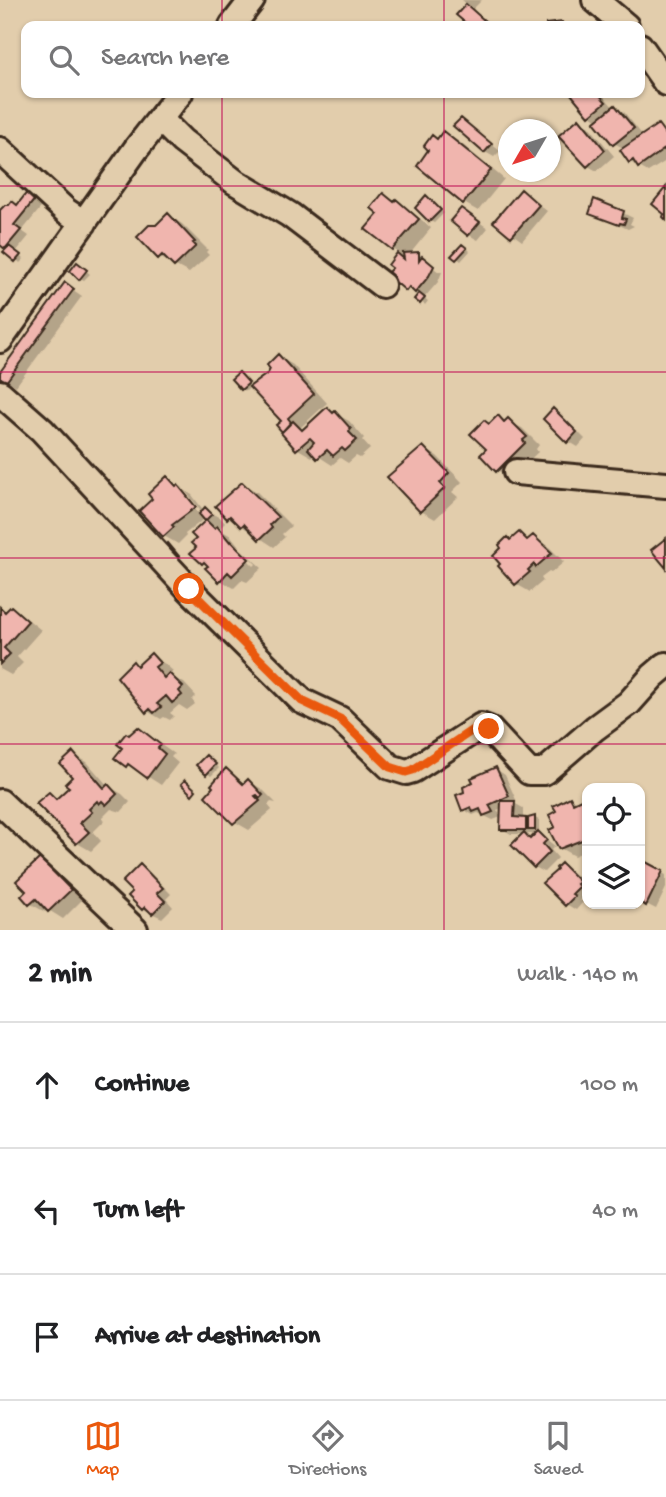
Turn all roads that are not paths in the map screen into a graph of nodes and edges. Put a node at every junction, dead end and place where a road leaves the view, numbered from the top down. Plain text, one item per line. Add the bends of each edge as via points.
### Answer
1 (252, 0) edge
2 (595, 0) edge
3 (236, 21) edge
4 (620, 21) edge
5 (645, 53) edge
6 (666, 83) edge
7 (176, 98) edge
8 (160, 119) junction
9 (0, 150) edge
10 (84, 223) junction
11 (382, 285) dead end
12 (0, 340) edge
13 (0, 393) edge
14 (516, 472) dead end
15 (666, 485) edge
16 (666, 665) edge
17 (0, 802) edge
18 (135, 930) edge

1 - 3 street
2 - 4 street
5 - 6 street
7 - 8 street
8 - 10 street
8 - 11 street via 234,182 290,215
9 - 10 street
10 - 12 street
13 - 16 street via 42,430 189,589 302,701 334,714 390,767 413,770 481,726 529,772 544,772 629,703
14 - 15 street
17 - 18 street

